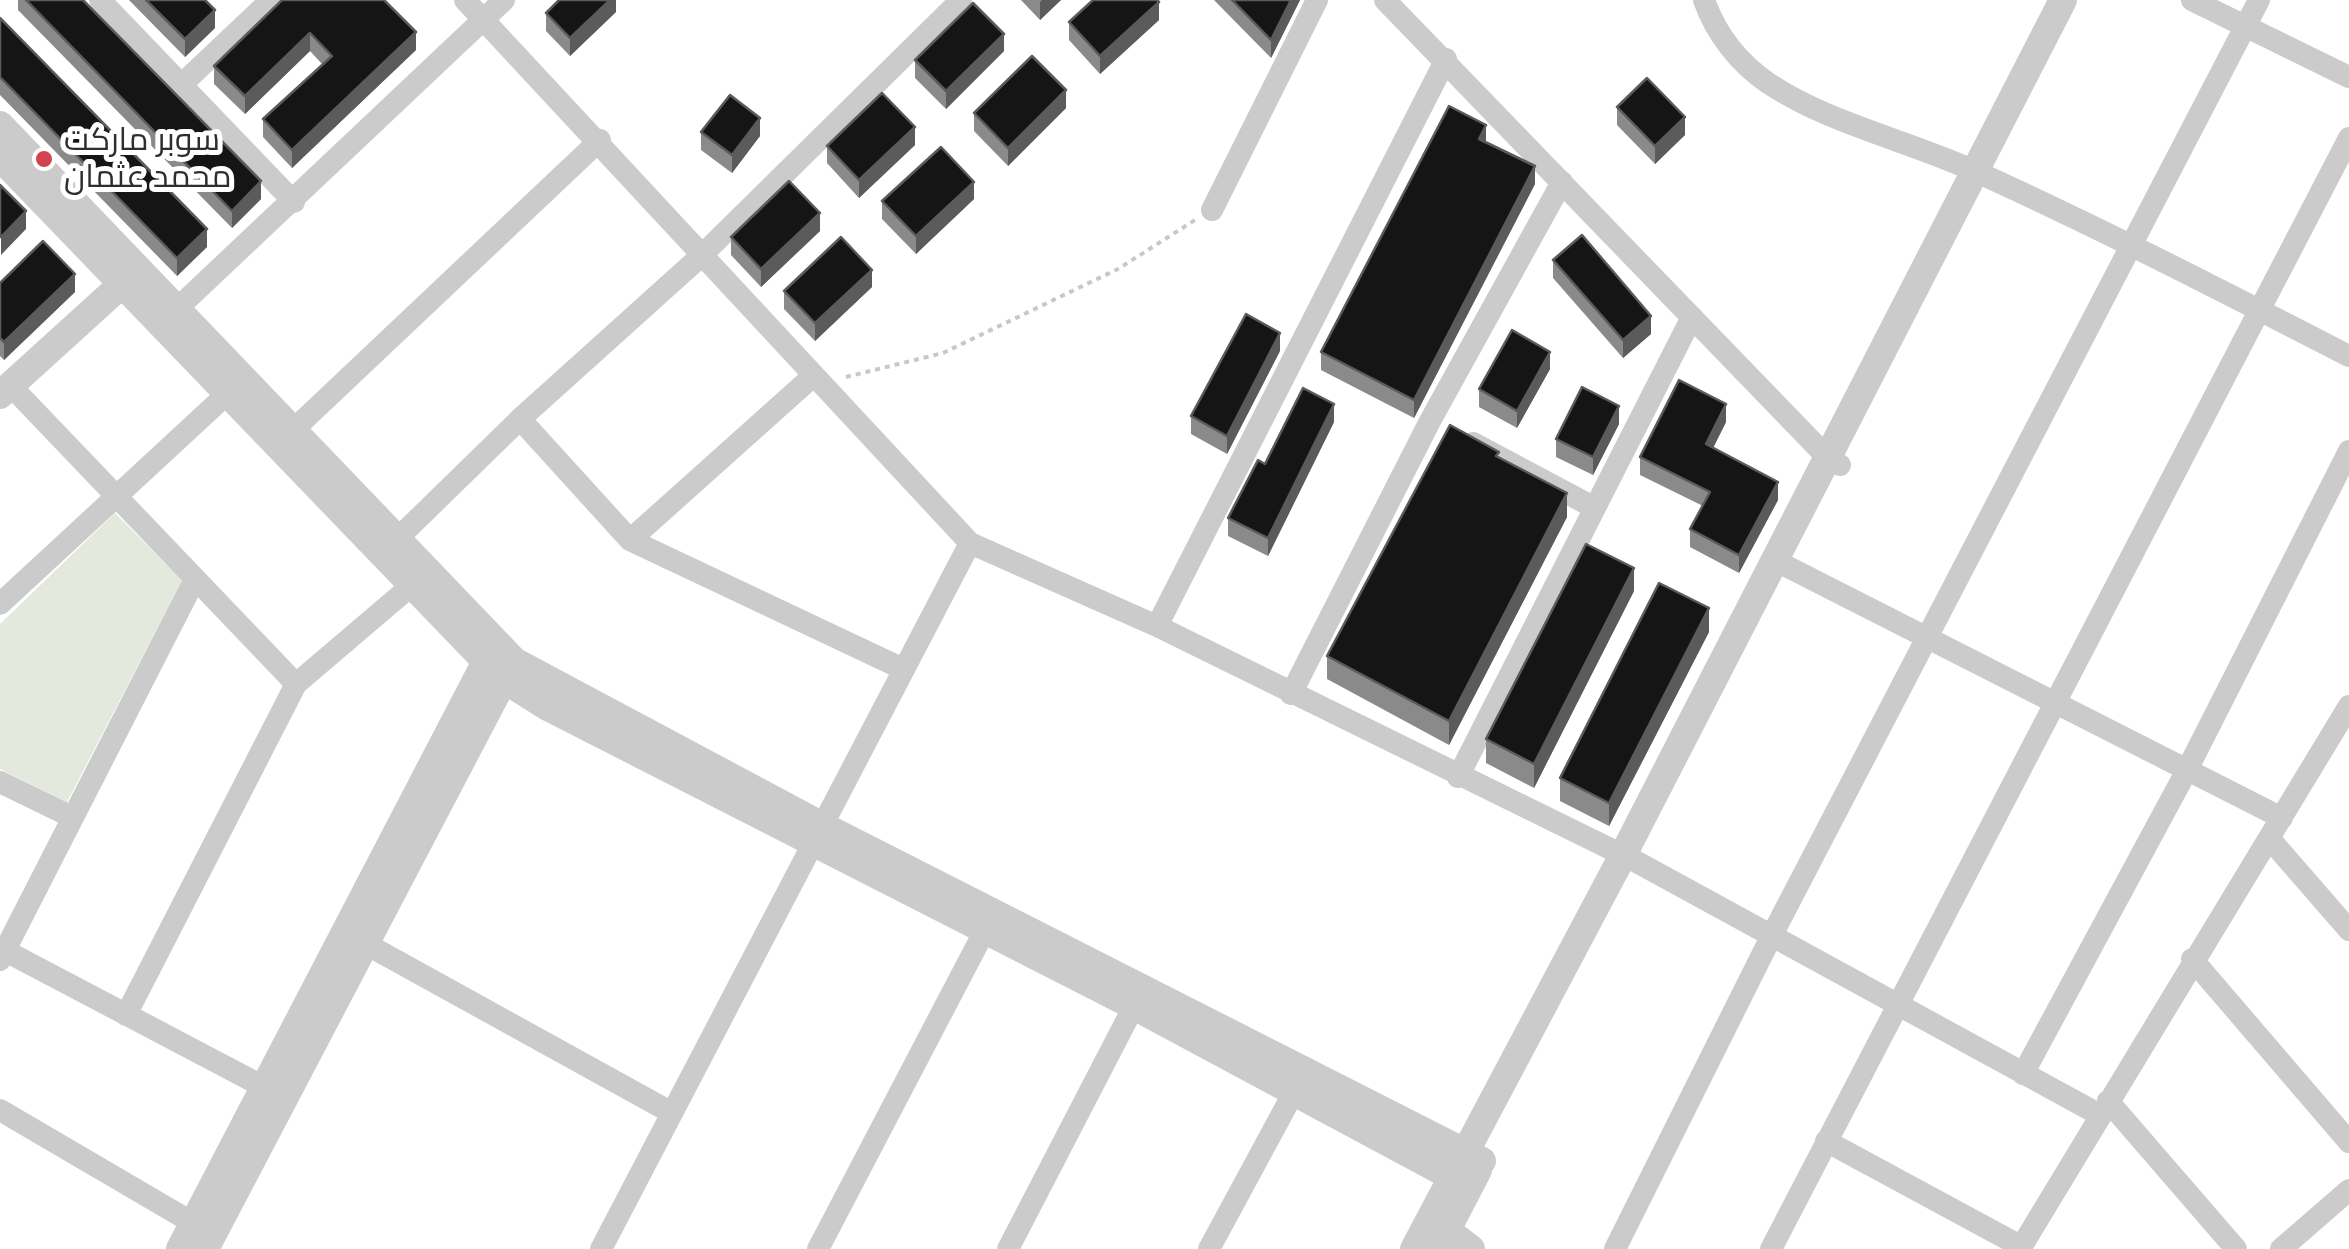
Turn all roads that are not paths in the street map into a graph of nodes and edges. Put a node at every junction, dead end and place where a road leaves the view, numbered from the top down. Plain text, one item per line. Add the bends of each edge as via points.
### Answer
1 (100, 0) edge
2 (271, 0) edge
3 (465, 0) edge
4 (504, 0) edge
5 (962, 0) edge
6 (1317, 0) edge
7 (1386, 0) edge
8 (1704, 0) edge
9 (2063, 0) edge
10 (2077, 0) edge
11 (2192, 0) edge
12 (2259, 0) edge
13 (484, 19) junction
14 (2246, 27) junction
15 (1446, 59) junction
16 (2349, 78) edge
17 (180, 86) junction
18 (0, 125) edge
19 (2349, 138) edge
20 (600, 140) junction
21 (0, 156) edge
22 (1981, 174) junction
23 (1562, 182) junction
24 (294, 202) junction
25 (1212, 210) road end
26 (2132, 244) junction
27 (701, 256) junction
28 (130, 277) junction
29 (2259, 310) junction
30 (1692, 316) junction
31 (168, 317) junction
32 (2349, 356) edge
33 (815, 380) junction
34 (4, 389) edge
35 (227, 394) junction
36 (520, 419) junction
37 (1430, 421) junction
38 (292, 431) junction
39 (2349, 451) edge
40 (1834, 461) junction
41 (115, 495) junction
42 (1593, 507) junction
43 (396, 540) junction
44 (630, 540) junction
45 (970, 543) junction
46 (1788, 567) junction
47 (195, 579) junction
48 (411, 586) junction
49 (0, 604) edge
50 (1157, 626) junction
51 (1928, 640) junction
52 (499, 662) junction
53 (902, 668) junction
54 (296, 684) junction
55 (1290, 694) junction
56 (2053, 702) junction
57 (2347, 715) edge
58 (2187, 770) junction
59 (1458, 777) junction
60 (0, 782) edge
61 (72, 817) junction
62 (2276, 828) junction
63 (817, 834) junction
64 (1629, 859) junction
65 (985, 930) junction
66 (2349, 930) edge
67 (1771, 937) junction
68 (366, 944) junction
69 (1, 953) edge
70 (2192, 959) junction
71 (1895, 1004) junction
72 (1134, 1006) junction
73 (126, 1015) junction
74 (2023, 1074) junction
75 (264, 1087) junction
76 (1294, 1090) junction
77 (2104, 1108) junction
78 (0, 1110) edge
79 (672, 1113) junction
80 (1826, 1141) junction
81 (2349, 1142) edge
82 (1467, 1169) junction
83 (2349, 1190) edge
84 (1438, 1232) edge
85 (200, 1243) edge
86 (2029, 1245) edge
87 (601, 1249) edge
88 (818, 1249) edge
89 (1008, 1249) edge
90 (1209, 1249) edge
91 (1414, 1249) edge
92 (1471, 1249) edge
93 (1615, 1249) edge
94 (1771, 1249) edge
95 (2236, 1249) edge
96 (2282, 1249) edge

1 - 17 street
2 - 17 street
3 - 13 street
4 - 13 street
5 - 27 street
6 - 25 street
7 - 15 street
8 - 22 street via 1734,52 1771,85
9 - 22 street
10 - 22 street
11 - 14 street
12 - 14 street
13 - 20 street
13 - 24 street
14 - 16 street
14 - 26 street
15 - 23 street
15 - 50 street
17 - 24 street
18 - 28 street
19 - 29 street
20 - 27 street
20 - 38 street
21 - 28 street
22 - 26 street
22 - 40 street
23 - 30 street
23 - 37 street
24 - 31 street
26 - 29 street
26 - 51 street
27 - 33 street
27 - 36 street
28 - 31 street
28 - 34 street
29 - 32 street
29 - 56 street
30 - 40 street
30 - 42 street
31 - 35 street
31 - 38 street
33 - 44 street
33 - 45 street
34 - 41 street
35 - 41 street
35 - 48 street
36 - 43 street
36 - 44 street
37 - 42 street
37 - 55 street
38 - 43 street
39 - 58 street
40 - 46 street
40 - 64 street
41 - 47 street
41 - 49 street
42 - 59 street
43 - 52 street
44 - 53 street
45 - 50 street
45 - 53 street
46 - 51 street
46 - 64 street
47 - 54 street
47 - 61 street
48 - 52 street
48 - 54 street
50 - 55 street
51 - 56 street
51 - 67 street
52 - 63 street via 546,706
52 - 68 street
52 - 75 street
53 - 63 street
54 - 73 street
55 - 59 street
56 - 58 street
56 - 71 street
57 - 62 street
58 - 62 street
58 - 74 street
59 - 64 street
60 - 61 street
61 - 69 street
62 - 66 street
62 - 70 street
63 - 65 street
63 - 79 street
63 - 82 street
64 - 67 street
64 - 82 street
65 - 72 street
65 - 88 street
67 - 71 street
67 - 93 street
68 - 79 street
68 - 85 street
69 - 73 street
70 - 77 street
70 - 81 street
71 - 74 street
71 - 80 street
72 - 76 street
72 - 89 street
73 - 75 street
74 - 77 street
75 - 85 street
76 - 82 street
76 - 90 street
77 - 86 street
77 - 95 street
78 - 85 street
79 - 87 street
80 - 86 street
80 - 94 street
82 - 84 street
83 - 96 street
84 - 91 street
84 - 92 street

